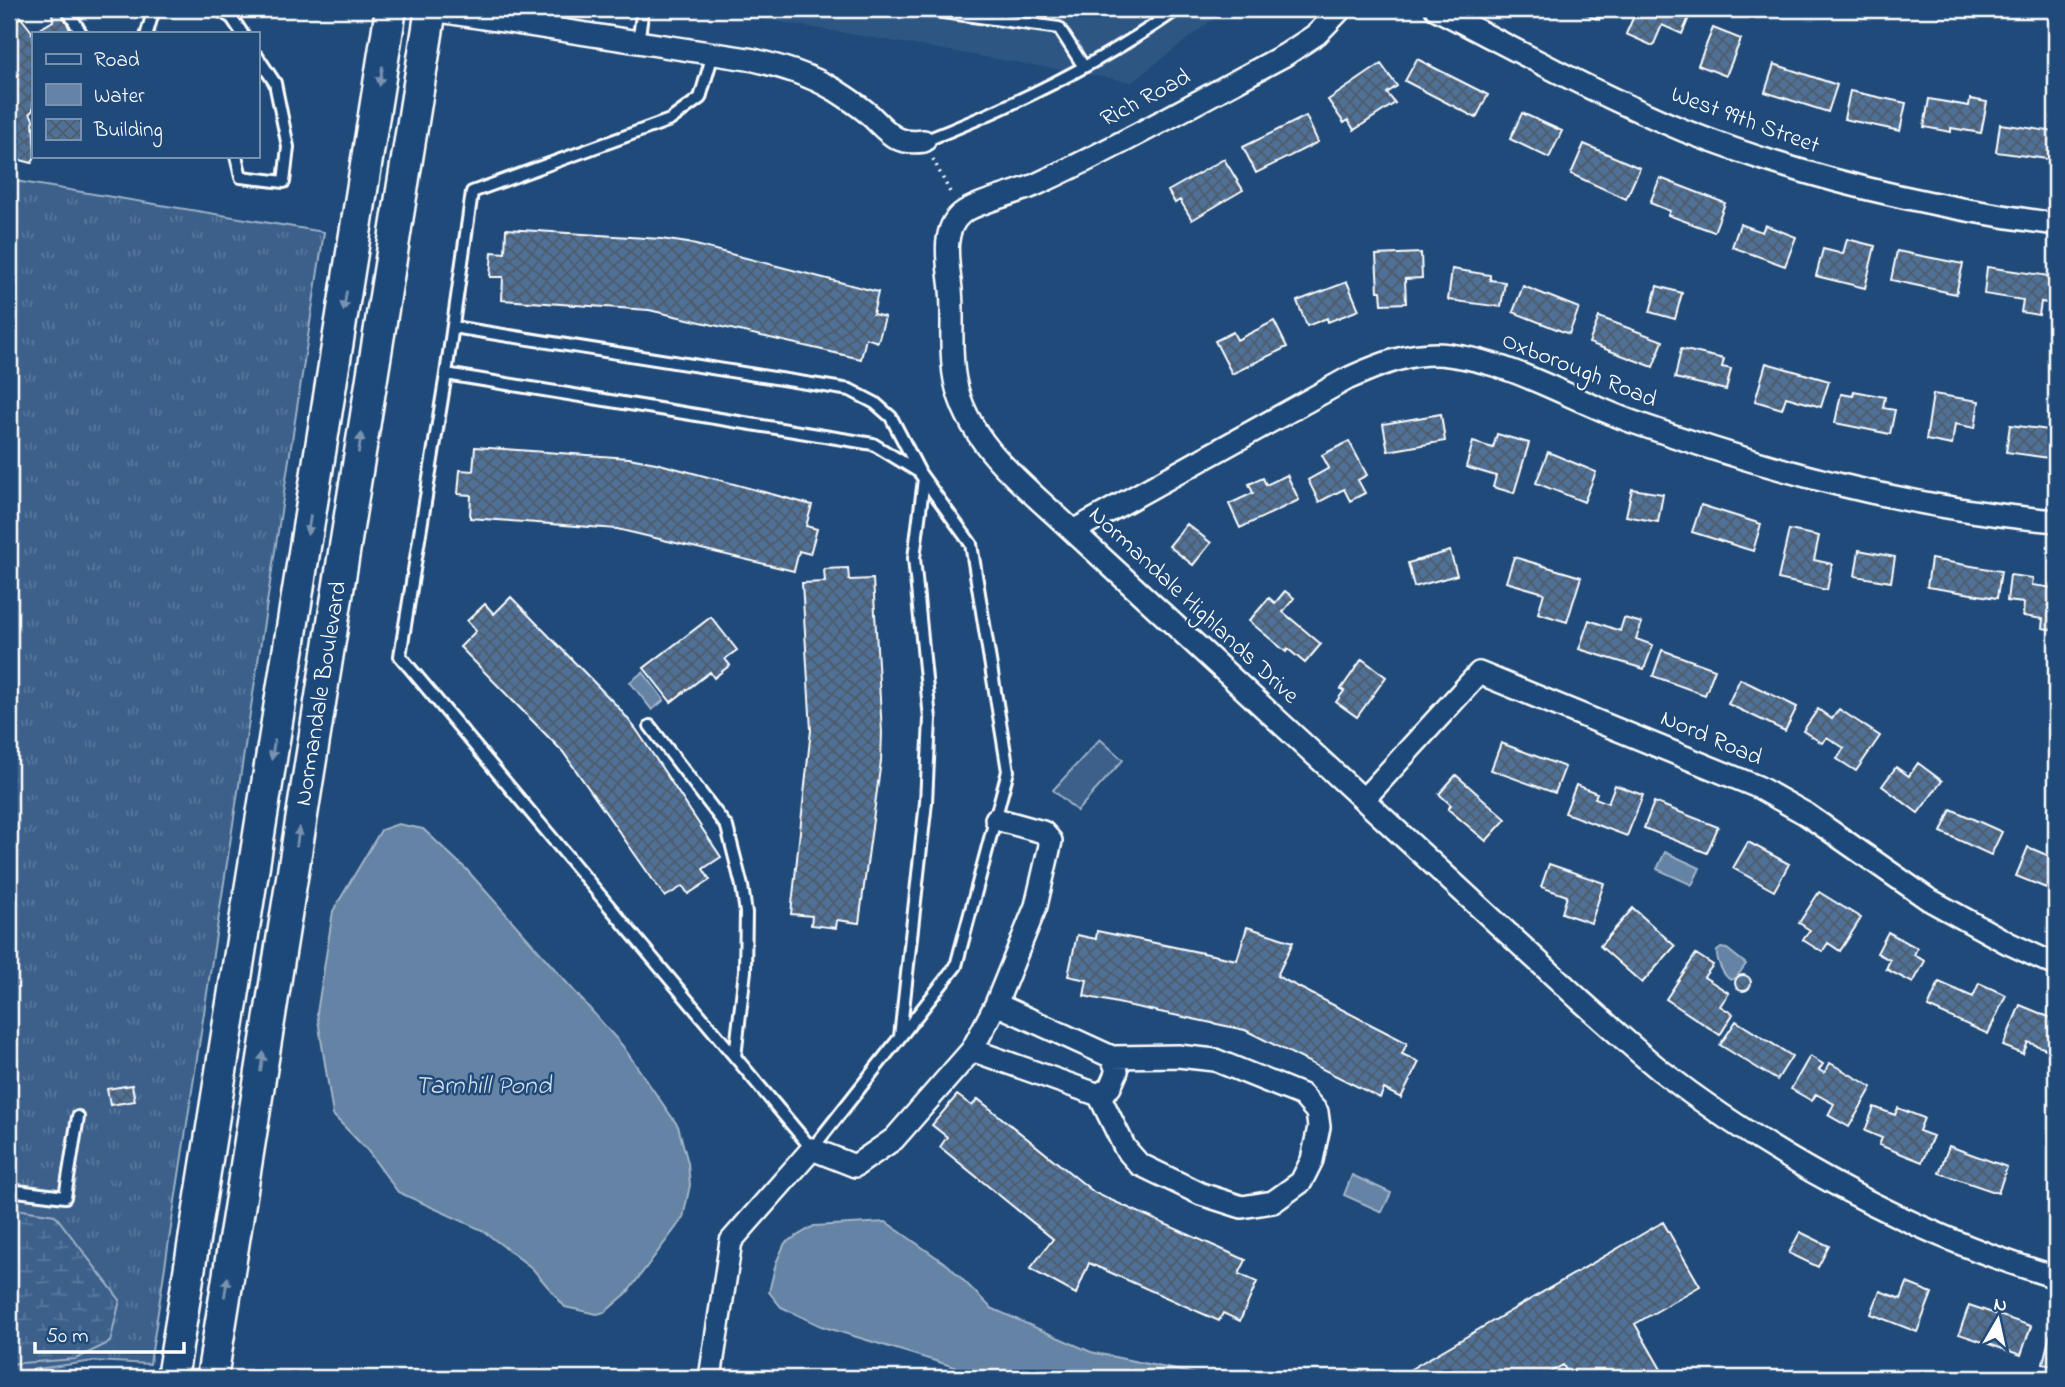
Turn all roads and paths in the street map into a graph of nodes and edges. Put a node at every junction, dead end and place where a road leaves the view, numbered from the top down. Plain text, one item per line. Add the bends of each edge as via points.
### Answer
1 (67, 9) edge
2 (154, 9) edge
3 (217, 9) edge
4 (391, 9) edge
5 (430, 9) edge
6 (643, 9) edge
7 (921, 9) edge
8 (1178, 9) edge
9 (1341, 9) edge
10 (1436, 9) edge
11 (80, 32) edge
12 (147, 32) edge
13 (241, 32) edge
14 (638, 42) junction
15 (713, 54) junction
16 (259, 59) edge
17 (1084, 66) junction
18 (924, 141) junction
19 (236, 158) edge
20 (961, 213) junction
21 (2056, 224) edge
22 (453, 327) junction
23 (446, 374) junction
24 (922, 475) junction
25 (2056, 521) edge
26 (1073, 531) junction
27 (650, 726) dead end
28 (1363, 799) junction
29 (996, 819) junction
30 (2056, 964) edge
31 (996, 1004) junction
32 (900, 1038) junction
33 (972, 1050) junction
34 (735, 1057) junction
35 (1112, 1057) junction
36 (1099, 1095) junction
37 (78, 1117) dead end
38 (812, 1149) junction
39 (9, 1190) edge
40 (2056, 1277) edge
41 (172, 1378) edge
42 (212, 1378) edge
43 (710, 1378) edge

1 - 11 lane
2 - 12 lane
3 - 13 lane via 232,18
4 -> 41 main road, Normandale Boulevard
5 - 14 street
42 -> 5 main road, Normandale Boulevard
6 - 14 lane
7 - 17 lane via 1059,28
8 - 17 lane
9 - 20 street, Rich Road via 1317,34 1284,55 1032,187
10 - 21 street, West 99th Street via 1685,130 1784,166 1884,194
14 - 15 street
15 - 18 street via 796,71 869,114 885,133 900,141
15 - 22 lane via 700,98 670,120 472,191
16 - 19 lane via 275,83 288,147 284,182 241,177
17 - 18 lane via 1034,95
18 - 20 path
20 - 26 street, Normandale Highlands Drive via 947,243 953,303 951,348 963,409 978,438
22 - 23 lane
22 - 24 lane via 850,390 891,417
23 - 24 lane via 873,444
23 - 34 lane via 400,656
24 - 29 lane via 971,544 1008,771
24 - 32 lane via 914,558 930,719 926,802
25 - 26 street, Oxborough Road via 1938,506 1827,483 1614,415 1511,369 1445,354 1410,356 1347,379
26 - 28 street, Normandale Highlands Drive
27 - 34 lane via 727,827 746,913
28 - 30 street, Nord Road via 1479,673 1758,787 1806,814 1928,899
28 - 40 street, Normandale Highlands Drive via 1640,1052 1748,1132 1839,1186 1924,1227
29 - 31 street via 1043,832 1051,841 1036,906
29 - 32 lane via 956,966
31 - 33 street
31 - 35 street
32 - 38 lane
33 - 36 street
33 - 38 street via 894,1139 855,1166
34 - 38 lane
35 - 36 street via 1117,1071 1110,1087
35 - 36 street via 1215,1060 1302,1095 1317,1112 1320,1127 1312,1160 1301,1182 1273,1202 1242,1207 1222,1201 1139,1164 1125,1148
37 - 39 lane via 65,1197
38 - 43 street via 731,1241

